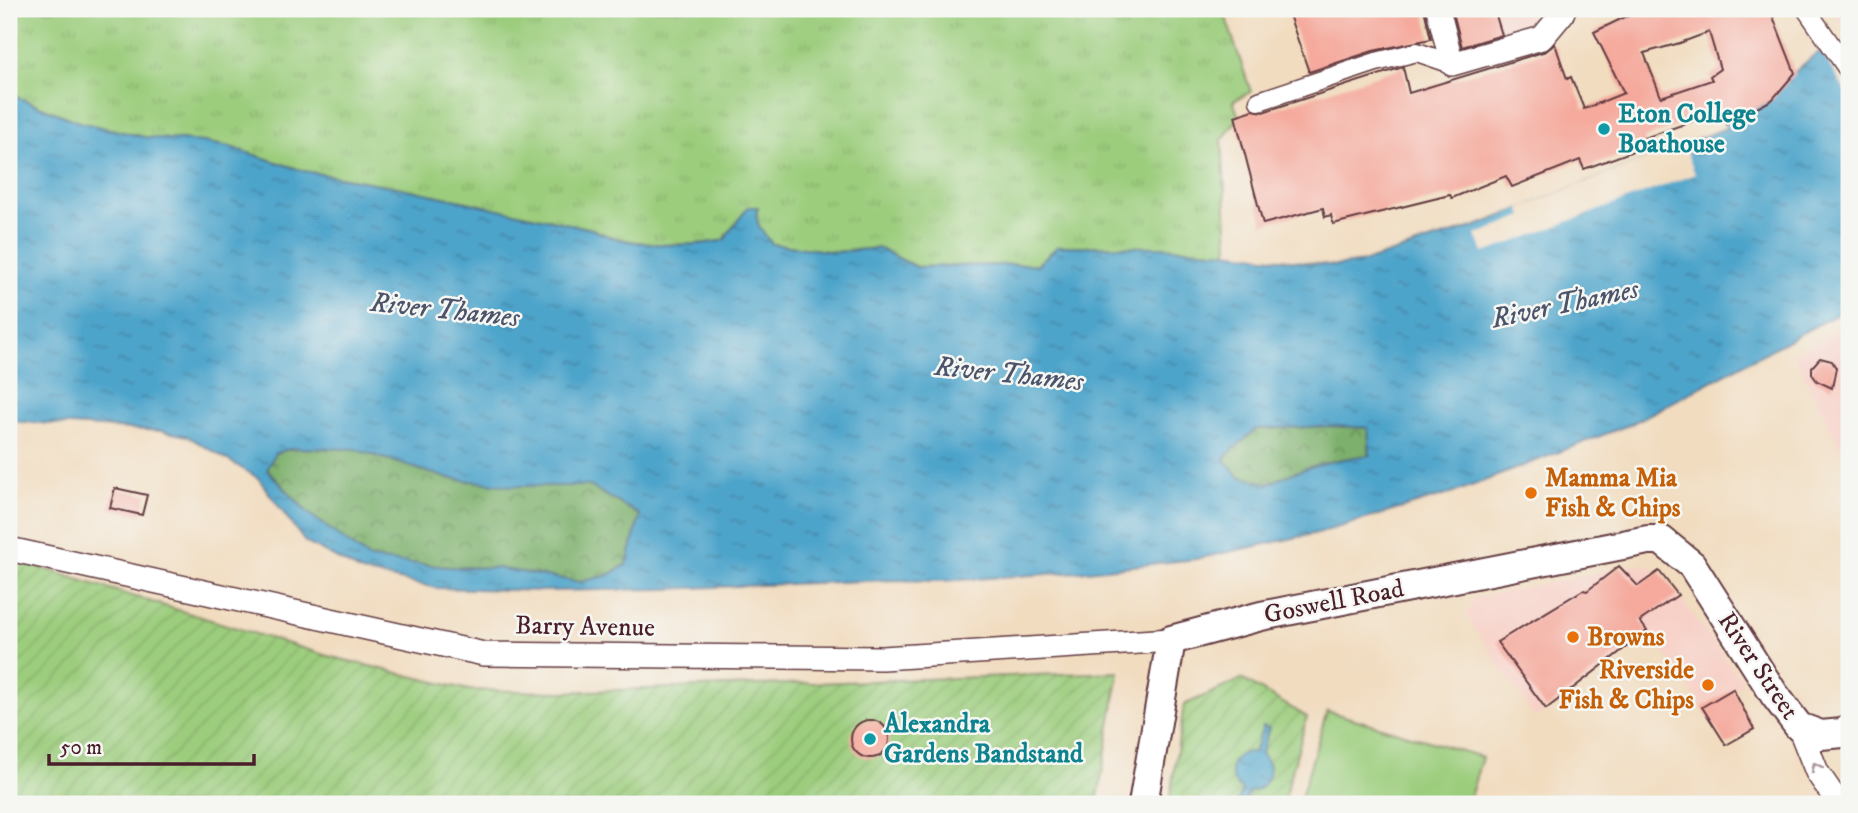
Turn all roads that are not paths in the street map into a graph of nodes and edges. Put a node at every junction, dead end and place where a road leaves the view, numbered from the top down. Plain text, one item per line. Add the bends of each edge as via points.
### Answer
1 (1438, 9) edge
2 (1564, 9) edge
3 (1806, 9) edge
4 (1452, 64) junction
5 (1849, 71) edge
6 (1259, 101) dead end
7 (1661, 540) joint
8 (9, 549) edge
9 (1171, 640) junction
10 (1799, 727) junction
11 (1849, 729) edge
12 (1143, 804) edge
13 (1839, 804) edge

1 - 4 street
2 - 4 street via 1542,38
3 - 5 street
4 - 6 street via 1417,52
7 - 9 street, Goswell Road via 1261,616
7 - 10 street, River Street via 1692,565
8 - 9 street, Barry Avenue via 484,654 882,658
9 - 12 street
10 - 11 street via 1821,735
13 -> 10 street, River Street via 1817,772

